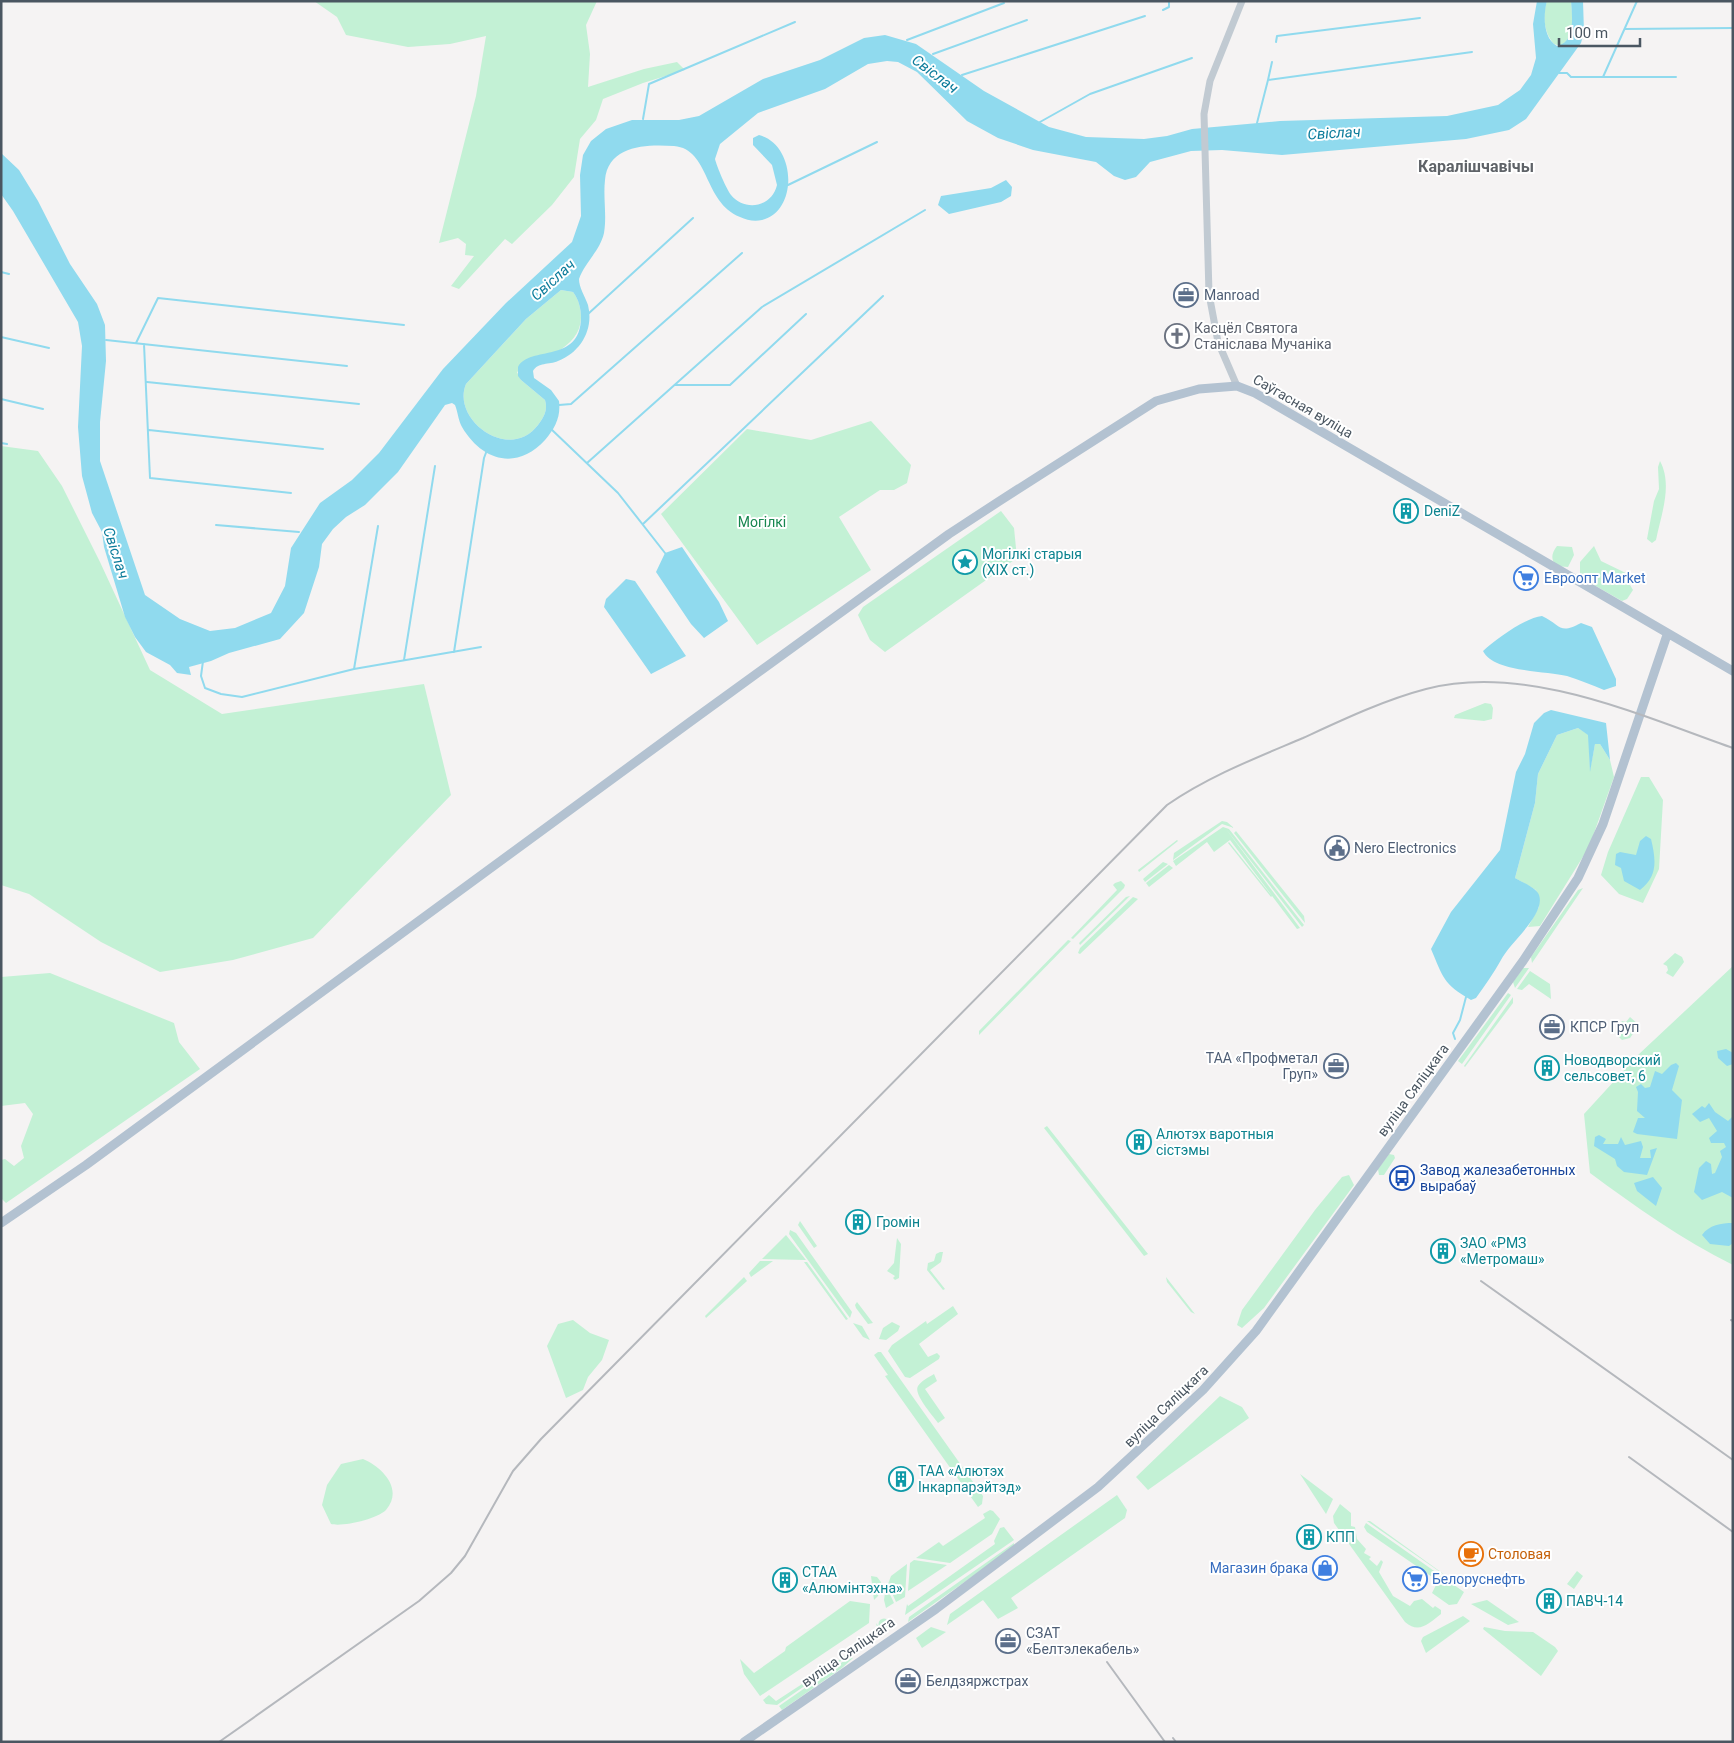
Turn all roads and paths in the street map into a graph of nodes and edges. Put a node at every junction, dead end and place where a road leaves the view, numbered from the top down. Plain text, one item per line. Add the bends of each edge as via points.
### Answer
1 (1242, 1) edge
2 (1237, 386) junction
3 (1667, 635) junction
4 (1733, 671) edge
5 (1, 1223) edge
6 (744, 1742) edge

1 - 2 street via 1210,81 1204,114 1211,311 1221,351
2 - 3 main road, Саўгасная вуліца via 1255,393
2 - 5 main road, Саўгасная вуліца via 1190,390 1156,401 938,542 86,1165
3 - 4 main road, Саўгасная вуліца
3 - 6 main road, вуліца Сяліцкага via 1592,852 1578,878 1256,1331 1197,1395 1098,1488 936,1609

